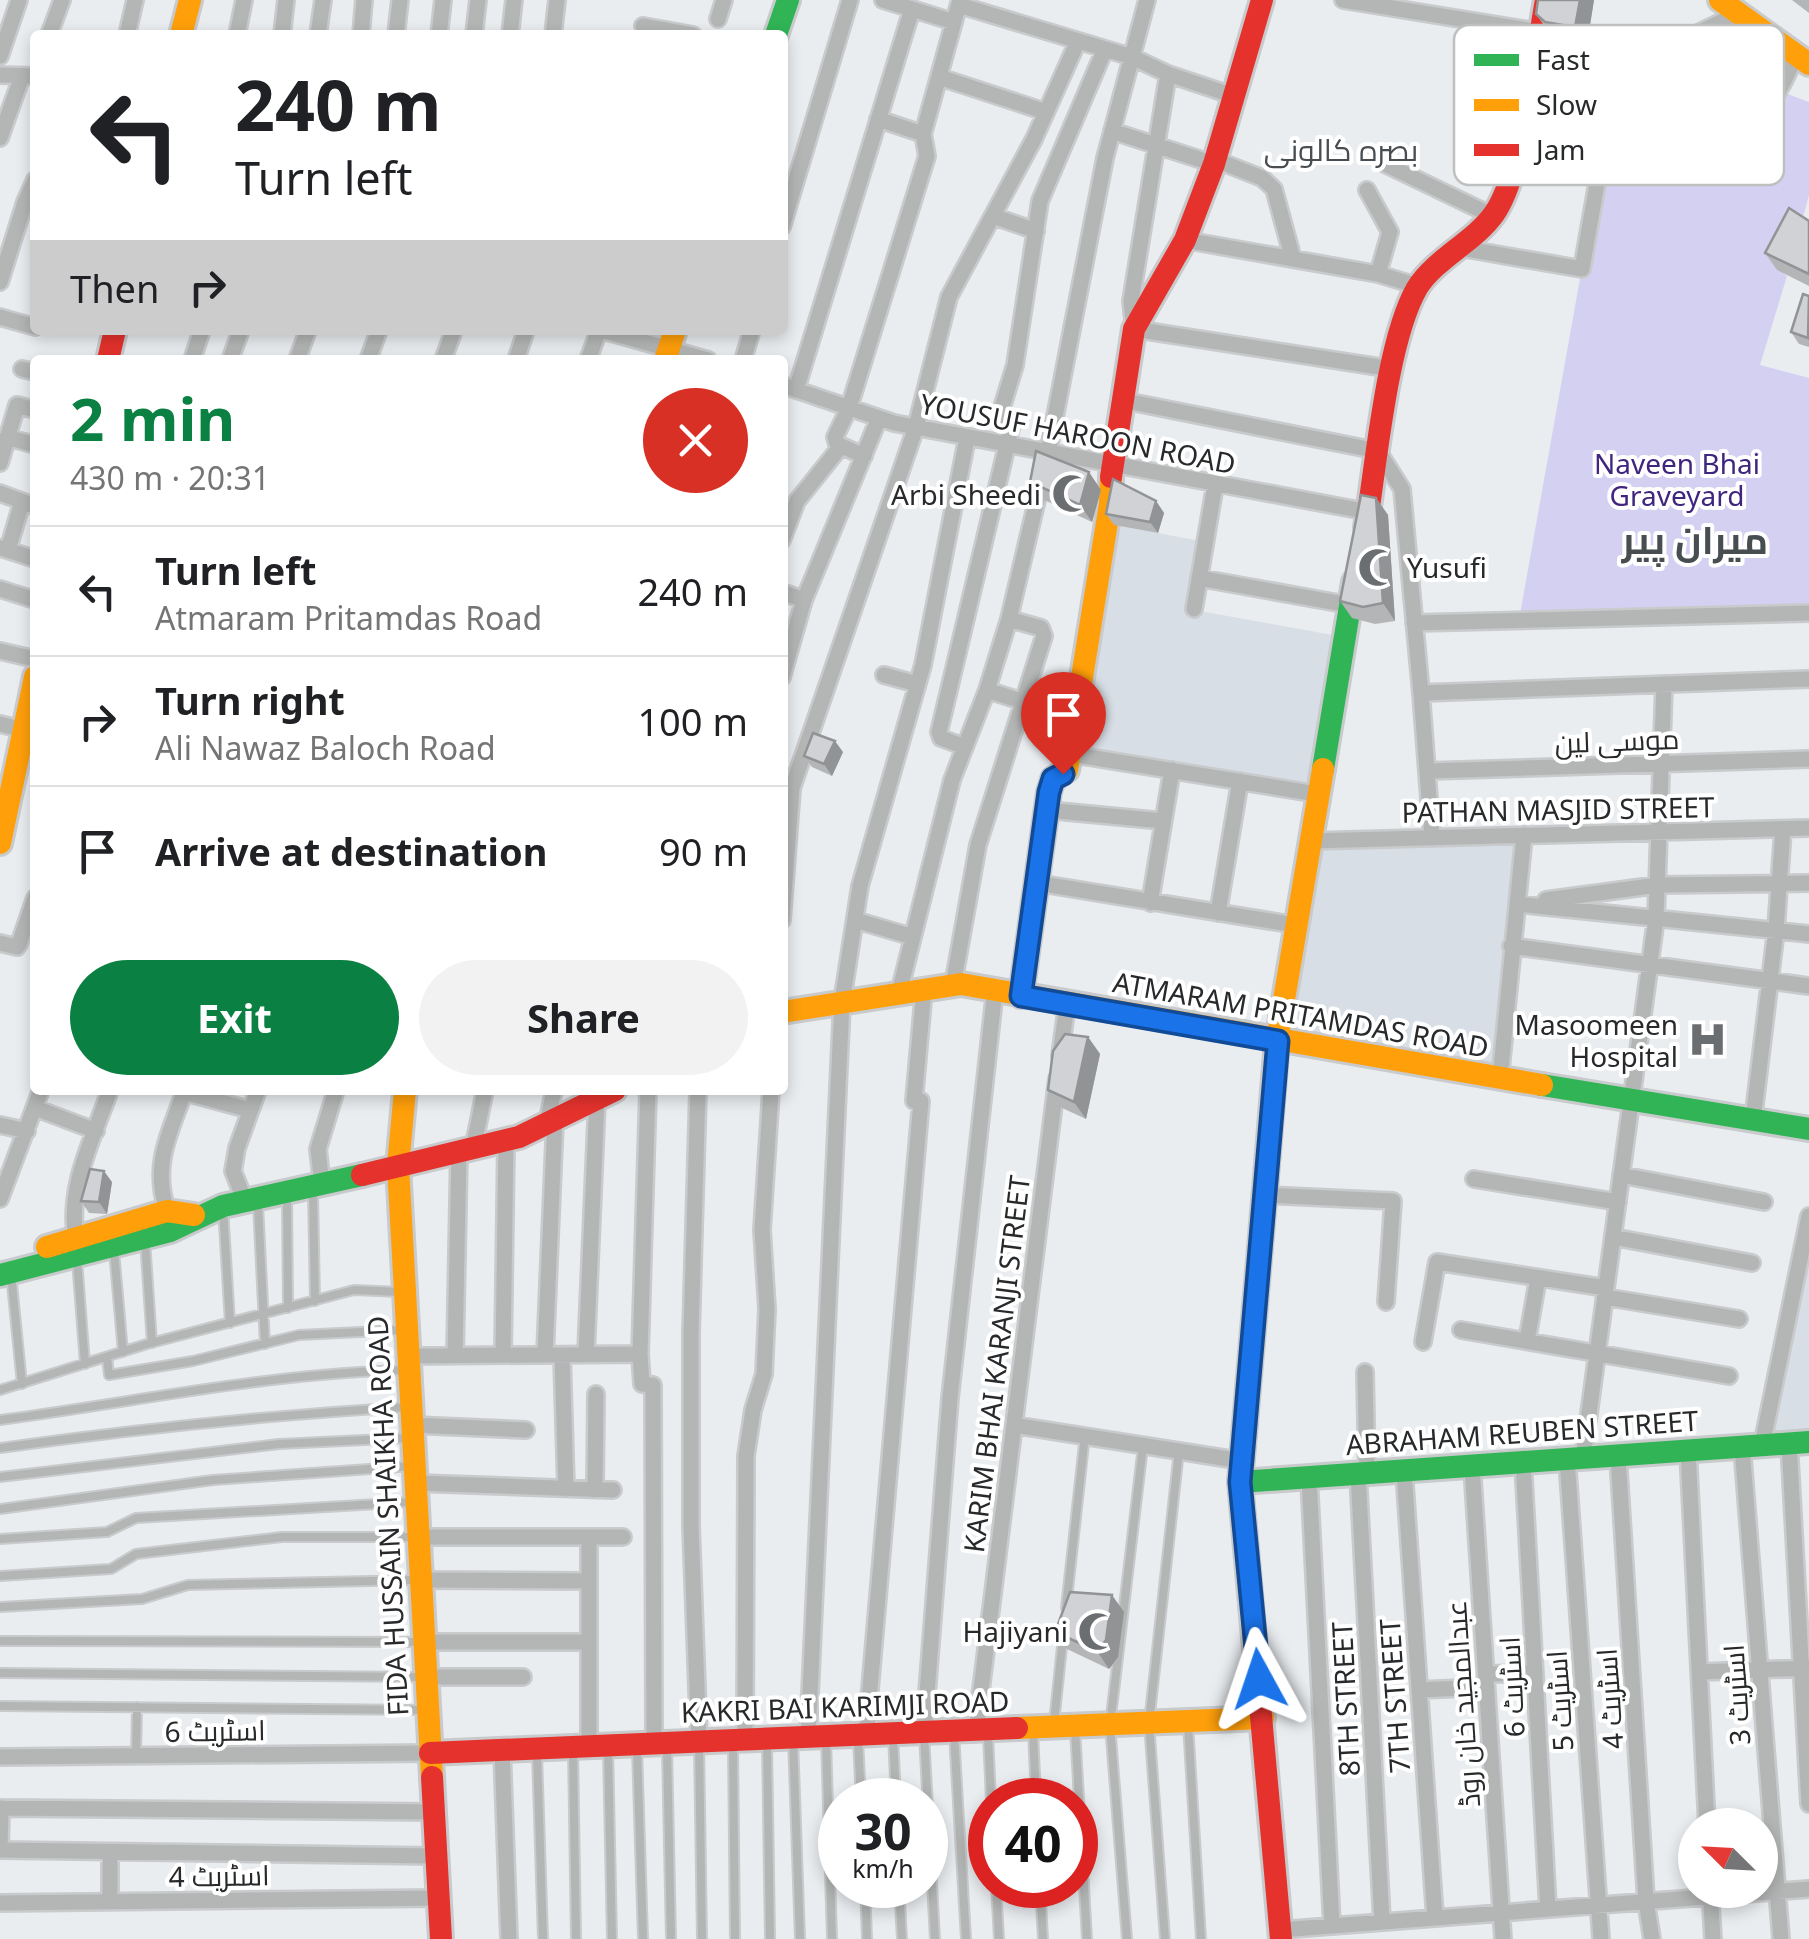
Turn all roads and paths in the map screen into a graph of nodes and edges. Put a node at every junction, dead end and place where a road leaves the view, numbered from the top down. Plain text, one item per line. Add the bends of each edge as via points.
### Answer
1 (20, 0) edge
2 (62, 0) edge
3 (135, 0) edge
4 (190, 0) edge
5 (244, 0) edge
6 (286, 0) edge
7 (322, 0) edge
8 (364, 0) edge
9 (400, 0) edge
10 (444, 0) edge
11 (478, 0) edge
12 (514, 0) edge
13 (557, 0) edge
14 (724, 0) edge
15 (788, 0) edge
16 (850, 0) edge
17 (882, 0) edge
18 (1147, 0) edge
19 (1262, 0) edge
20 (1343, 0) edge
21 (1546, 0) edge
22 (912, 9) junction
23 (958, 9) edge
24 (1728, 10) edge
25 (718, 19) dead end
26 (1469, 25) edge
27 (1542, 25) edge
28 (1702, 25) edge
29 (1751, 25) edge
30 (642, 26) dead end
31 (51, 30) edge
32 (128, 30) edge
33 (181, 30) edge
34 (238, 30) edge
35 (283, 30) edge
36 (319, 30) edge
37 (361, 30) edge
38 (397, 30) edge
39 (440, 30) edge
40 (475, 30) edge
41 (511, 30) edge
42 (553, 30) edge
43 (664, 30) edge
44 (778, 30) edge
45 (1078, 41) junction
46 (1105, 49) junction
47 (0, 56) edge
48 (1132, 57) junction
49 (1803, 58) edge
50 (0, 74) edge
51 (1168, 74) junction
52 (30, 75) edge
53 (939, 77) junction
54 (30, 79) edge
55 (1784, 84) edge
56 (1234, 96) junction
57 (1046, 112) junction
58 (878, 119) junction
59 (1112, 131) junction
60 (924, 134) junction
61 (0, 138) edge
62 (1155, 144) junction
63 (1215, 162) junction
64 (1385, 164) dead end
65 (1010, 182) junction
66 (1511, 185) edge
67 (1597, 185) edge
68 (1368, 190) dead end
69 (30, 193) edge
70 (1044, 194) junction
71 (788, 207) edge
72 (992, 216) junction
73 (1493, 216) junction
74 (16, 228) junction
75 (30, 232) edge
76 (1036, 232) junction
77 (1185, 240) junction
78 (1461, 248) junction
79 (1294, 259) junction
80 (1378, 274) junction
81 (0, 282) edge
82 (1418, 286) junction
83 (0, 317) edge
84 (30, 325) edge
85 (1134, 329) junction
86 (622, 335) edge
87 (670, 346) edge
88 (694, 355) edge
89 (1392, 369) junction
90 (789, 387) edge
91 (1121, 400) junction
92 (849, 408) junction
93 (30, 409) edge
94 (879, 418) junction
95 (916, 428) junction
96 (7, 437) junction
97 (967, 438) junction
98 (30, 444) edge
99 (841, 446) junction
100 (1008, 446) junction
101 (1378, 451) junction
102 (1048, 454) junction
103 (864, 456) junction
104 (0, 463) edge
105 (1110, 465) junction
106 (1215, 485) junction
107 (0, 493) edge
108 (29, 504) edge
109 (1369, 512) junction
110 (788, 525) edge
111 (4, 549) edge
112 (30, 557) edge
113 (1200, 578) junction
114 (0, 589) edge
115 (788, 594) edge
116 (30, 598) edge
117 (804, 600) junction
118 (1350, 605) junction
119 (1194, 610) dead end
120 (1809, 613) edge
121 (1008, 619) junction
122 (1414, 623) junction
123 (0, 652) edge
124 (788, 656) edge
125 (30, 658) edge
126 (884, 675) dead end
127 (1809, 679) edge
128 (917, 684) junction
129 (1664, 684) junction
130 (987, 690) junction
131 (1421, 693) junction
132 (1024, 702) junction
133 (30, 713) edge
134 (0, 724) edge
135 (26, 742) edge
136 (965, 747) junction
137 (1070, 754) junction
138 (1809, 759) edge
139 (1662, 764) junction
140 (1172, 770) junction
141 (1427, 771) junction
142 (1240, 782) junction
143 (1317, 794) junction
144 (1047, 810) junction
145 (1163, 821) junction
146 (1809, 828) edge
147 (1783, 829) junction
148 (1659, 832) junction
149 (1524, 835) junction
150 (1432, 838) junction
151 (1309, 840) junction
152 (788, 841) edge
153 (0, 844) edge
154 (1779, 881) junction
155 (1037, 883) junction
156 (1809, 883) edge
157 (1658, 885) junction
158 (1150, 902) junction
159 (1517, 904) junction
160 (1218, 913) junction
161 (1656, 918) junction
162 (855, 920) junction
163 (30, 921) edge
164 (1296, 925) junction
165 (1776, 930) junction
166 (1809, 934) edge
167 (913, 936) junction
168 (0, 943) edge
169 (1511, 946) junction
170 (1650, 964) junction
171 (1771, 980) junction
172 (953, 985) junction
173 (1809, 986) edge
174 (924, 990) junction
175 (994, 990) junction
176 (899, 994) junction
177 (1021, 996) junction
178 (842, 1002) junction
179 (1066, 1004) junction
180 (788, 1011) edge
181 (1278, 1041) junction
182 (1500, 1078) junction
183 (39, 1095) edge
184 (108, 1095) edge
185 (184, 1095) edge
186 (199, 1095) edge
187 (256, 1095) edge
188 (334, 1095) edge
189 (405, 1095) edge
190 (483, 1095) edge
191 (554, 1095) edge
192 (604, 1095) edge
193 (608, 1095) edge
194 (648, 1095) edge
195 (698, 1095) edge
196 (771, 1095) edge
197 (1633, 1098) junction
198 (35, 1108) junction
199 (250, 1110) junction
200 (1753, 1120) junction
201 (551, 1122) junction
202 (0, 1125) edge
203 (1809, 1129) edge
204 (27, 1131) junction
205 (96, 1131) junction
206 (506, 1140) junction
207 (466, 1150) junction
208 (398, 1166) junction
209 (1622, 1175) junction
210 (1474, 1179) dead end
211 (317, 1186) junction
212 (287, 1193) junction
213 (1264, 1195) junction
214 (0, 1199) edge
215 (242, 1202) junction
216 (1618, 1202) junction
217 (1764, 1202) dead end
218 (167, 1212) junction
219 (194, 1215) junction
220 (1809, 1216) edge
221 (1613, 1236) junction
222 (144, 1237) junction
223 (114, 1246) junction
224 (76, 1247) junction
225 (1752, 1262) dead end
226 (4, 1268) edge
227 (1538, 1278) junction
228 (405, 1292) junction
229 (1605, 1292) junction
230 (315, 1300) junction
231 (1386, 1302) dead end
232 (288, 1308) junction
233 (263, 1315) junction
234 (1739, 1319) dead end
235 (230, 1323) junction
236 (407, 1329) junction
237 (1461, 1330) dead end
238 (1527, 1340) junction
239 (1423, 1342) dead end
240 (152, 1343) junction
241 (266, 1344) junction
242 (1597, 1351) junction
243 (123, 1352) junction
244 (586, 1354) junction
245 (640, 1354) junction
246 (503, 1355) junction
247 (544, 1355) junction
248 (562, 1355) junction
249 (455, 1356) junction
250 (107, 1357) junction
251 (409, 1363) junction
252 (85, 1364) junction
253 (1365, 1372) dead end
254 (1728, 1376) dead end
255 (22, 1384) junction
256 (0, 1390) edge
257 (596, 1394) dead end
258 (0, 1420) edge
259 (412, 1423) junction
260 (1014, 1424) junction
261 (526, 1430) dead end
262 (1085, 1434) junction
263 (1799, 1443) edge
264 (1143, 1444) junction
265 (1752, 1446) junction
266 (0, 1448) edge
267 (1179, 1450) junction
268 (1688, 1451) junction
269 (1618, 1456) junction
270 (1575, 1459) junction
271 (1522, 1462) junction
272 (1472, 1466) junction
273 (1404, 1470) junction
274 (1241, 1472) junction
275 (1363, 1474) junction
276 (0, 1477) edge
277 (1308, 1478) junction
278 (415, 1484) junction
279 (566, 1488) junction
280 (596, 1490) junction
281 (613, 1490) dead end
282 (0, 1509) edge
283 (418, 1537) junction
284 (589, 1537) junction
285 (622, 1537) dead end
286 (0, 1540) edge
287 (0, 1576) edge
288 (421, 1580) junction
289 (589, 1581) junction
290 (0, 1607) edge
291 (1066, 1610) edge
292 (1064, 1630) edge
293 (0, 1641) edge
294 (424, 1642) junction
295 (589, 1642) junction
296 (1806, 1668) edge
297 (1759, 1670) junction
298 (1535, 1672) junction
299 (1700, 1672) junction
300 (0, 1673) edge
301 (426, 1677) junction
302 (524, 1677) dead end
303 (1486, 1680) junction
304 (1419, 1690) junction
305 (0, 1706) edge
306 (137, 1707) junction
307 (428, 1710) junction
308 (1262, 1718) junction
309 (1188, 1722) junction
310 (1149, 1723) junction
311 (1110, 1725) junction
312 (1054, 1727) junction
313 (972, 1730) junction
314 (924, 1732) junction
315 (893, 1734) junction
316 (862, 1735) junction
317 (809, 1737) junction
318 (748, 1740) junction
319 (700, 1742) junction
320 (653, 1744) junction
321 (590, 1746) junction
322 (537, 1748) junction
323 (502, 1750) junction
324 (430, 1753) junction
325 (136, 1756) junction
326 (0, 1757) edge
327 (861, 1778) edge
328 (895, 1778) edge
329 (985, 1778) edge
330 (1041, 1778) edge
331 (1809, 1804) edge
332 (1, 1808) edge
333 (1706, 1808) edge
334 (1769, 1808) edge
335 (434, 1812) junction
336 (110, 1852) junction
337 (436, 1856) junction
338 (1809, 1889) edge
339 (1778, 1892) edge
340 (1678, 1897) edge
341 (438, 1898) junction
342 (110, 1901) junction
343 (1646, 1901) junction
344 (0, 1903) edge
345 (1598, 1904) junction
346 (866, 1908) edge
347 (901, 1908) edge
348 (997, 1908) edge
349 (1041, 1908) edge
350 (1711, 1908) edge
351 (1777, 1908) edge
352 (1548, 1909) junction
353 (1501, 1913) junction
354 (1434, 1918) junction
355 (1382, 1922) junction
356 (1332, 1926) junction
357 (1280, 1934) edge
358 (441, 1939) edge
359 (509, 1939) edge
360 (543, 1939) edge
361 (576, 1939) edge
362 (612, 1939) edge
363 (643, 1939) edge
364 (671, 1939) edge
365 (702, 1939) edge
366 (735, 1939) edge
367 (770, 1939) edge
368 (800, 1939) edge
369 (832, 1939) edge
370 (867, 1939) edge
371 (902, 1939) edge
372 (934, 1939) edge
373 (966, 1939) edge
374 (999, 1939) edge
375 (1043, 1939) edge
376 (1087, 1939) edge
377 (1128, 1939) edge
378 (1165, 1939) edge
379 (1201, 1939) edge
380 (1503, 1939) edge
381 (1602, 1939) edge
382 (1652, 1939) edge
383 (1712, 1939) edge
384 (1781, 1939) edge

1 - 47 street
2 - 31 street
3 - 32 street
4 - 33 street
5 - 34 street
6 - 35 street
7 - 36 street
8 - 37 street
9 - 38 street
10 - 39 street
11 - 40 street
12 - 41 street
13 - 42 street
14 - 25 street
15 - 44 street
16 - 71 street
17 - 22 street
18 - 48 street
19 - 56 street
20 - 26 street
21 - 27 street
22 - 23 street
22 - 58 street
23 - 45 street
23 - 53 street
24 - 28 street
24 - 29 street
30 - 43 street
45 - 46 street
45 - 57 street
46 - 48 street
46 - 70 street
48 - 51 street
48 - 59 street
49 - 55 street
50 - 52 street
51 - 56 street
51 - 62 street
53 - 57 street
53 - 60 street
54 - 61 street
56 - 63 street
57 - 65 street
58 - 60 street
58 - 90 street
59 - 62 street
59 - 102 street
60 - 92 street via 927,156
62 - 63 street
62 - 85 street via 1131,301
63 - 77 street
63 - 79 street via 1274,189
64 - 73 street
65 - 70 street
65 - 72 street
66 - 73 street
67 - 78 street via 1582,269
68 - 80 street via 1390,232
69 - 74 street
70 - 76 street
72 - 76 street
72 - 95 street via 949,298
73 - 78 street
74 - 75 street
74 - 81 street
76 - 100 street via 1015,365 1000,414 1012,424
77 - 79 street
77 - 85 street
78 - 82 street
79 - 80 street
80 - 82 street
82 - 89 street
83 - 84 street
85 - 89 street
85 - 91 street
86 - 87 street
87 - 88 street
89 - 101 street
90 - 92 street, YOUSUF HAROON ROAD
91 - 101 street
91 - 105 street
92 - 94 street, YOUSUF HAROON ROAD
92 - 99 street via 834,437
93 - 96 street via 17,405
94 - 95 street, YOUSUF HAROON ROAD
94 - 103 street
95 - 97 street, YOUSUF HAROON ROAD
95 - 152 street via 792,788
96 - 98 street
96 - 104 street
97 - 100 street, YOUSUF HAROON ROAD
97 - 128 street
99 - 103 street
99 - 110 street via 798,501
100 - 102 street, YOUSUF HAROON ROAD
100 - 136 street via 939,732
101 - 109 street
101 - 122 street via 1402,489
102 - 105 street, YOUSUF HAROON ROAD
102 - 121 street
103 - 117 street
105 - 106 street, YOUSUF HAROON ROAD
105 - 137 street via 1110,504
106 - 109 street, YOUSUF HAROON ROAD
106 - 113 street
107 - 108 street
108 - 111 street
109 - 118 street
111 - 112 street
113 - 118 street
113 - 119 street
114 - 116 street
115 - 117 street
117 - 124 street
118 - 143 street
120 - 122 street
121 - 130 street
121 - 132 street via 1044,631
122 - 131 street
123 - 125 street
126 - 128 street
127 - 129 street
128 - 162 street
129 - 131 street
129 - 139 street, اسٹریٹ 5
130 - 132 street
130 - 136 street
131 - 141 street
132 - 172 street via 978,845
133 - 135 street
134 - 135 street
135 - 153 street
136 - 167 street
137 - 140 street
137 - 144 street via 1067,770 1053,779
138 - 139 street, موسی لین
139 - 141 street, موسی لین
139 - 148 street, اسٹریٹ 5
140 - 142 street
140 - 145 street
141 - 150 street
142 - 143 street
142 - 160 street
143 - 151 street
144 - 145 street
144 - 155 street
145 - 158 street
146 - 147 street, PATHAN MASJID STREET
147 - 148 street, PATHAN MASJID STREET
147 - 154 street
148 - 149 street, PATHAN MASJID STREET
148 - 157 street, اسٹریٹ 5
149 - 150 street, PATHAN MASJID STREET
149 - 159 street
150 - 151 street, PATHAN MASJID STREET
151 - 164 street
154 - 156 street
154 - 157 street
154 - 165 street
155 - 158 street
155 - 177 street
157 - 159 street
157 - 161 street, اسٹریٹ 5
158 - 160 street
159 - 161 street
159 - 169 street
160 - 164 street
161 - 165 street
161 - 170 street, اسٹریٹ 5
162 - 167 street
162 - 178 street
163 - 168 street via 17,947
164 - 181 street
165 - 166 street
165 - 171 street
167 - 176 street
169 - 170 street
169 - 182 street
170 - 171 street
170 - 197 street, اسٹریٹ 5
171 - 173 street
171 - 200 street
172 - 174 street, ATMARAM PRITAMDAS ROAD
172 - 175 street, ATMARAM PRITAMDAS ROAD
174 - 176 street, ATMARAM PRITAMDAS ROAD
174 - 316 street via 914,1100 920,1101
175 - 177 street, ATMARAM PRITAMDAS ROAD
175 - 314 street via 950,1398
176 - 178 street, ATMARAM PRITAMDAS ROAD
177 - 179 street, ATMARAM PRITAMDAS ROAD
178 - 180 street, ATMARAM PRITAMDAS ROAD
178 - 317 street
179 - 181 street, ATMARAM PRITAMDAS ROAD
179 - 260 street, KARIM BHAI KARANJI STREET
181 - 182 street, ATMARAM PRITAMDAS ROAD
181 - 213 street
182 - 197 street, ATMARAM PRITAMDAS ROAD
183 - 198 street
184 - 205 street
185 - 218 street via 158,1184
186 - 199 street
187 - 199 street
188 - 211 street via 318,1149
189 - 208 street, FIDA HUSSAIN SHAIKHA ROAD
190 - 207 street
191 - 201 street
192 - 201 street
193 - 244 street
194 - 245 street
195 - 319 street via 691,1526
196 - 318 street via 762,1230 764,1374 746,1456
197 - 200 street, ATMARAM PRITAMDAS ROAD
197 - 209 street, اسٹریٹ 5
198 - 204 street
198 - 205 street
199 - 215 street via 233,1170
200 - 203 street, ATMARAM PRITAMDAS ROAD
201 - 206 street
201 - 247 street
202 - 204 street
204 - 214 street
205 - 224 street via 74,1191
206 - 207 street
206 - 246 street
207 - 208 street
207 - 249 street
208 - 211 street
208 - 228 street, FIDA HUSSAIN SHAIKHA ROAD
209 - 216 street, اسٹریٹ 5
209 - 217 street
210 - 216 street
211 - 212 street
211 - 230 lane
212 - 215 street
212 - 232 lane
213 - 231 street via 1393,1201
213 - 274 street
215 - 219 street
215 - 233 lane
215 - 235 lane
216 - 221 street, اسٹریٹ 5
218 - 219 street
218 - 224 street
219 - 222 street
220 - 265 street, اسٹریٹ 3
221 - 225 street
221 - 229 street, اسٹریٹ 5
222 - 223 street
222 - 240 lane
223 - 224 street
223 - 243 lane
224 - 226 street
224 - 252 lane
226 - 255 lane
227 - 229 street
227 - 238 street
227 - 239 street via 1437,1262
228 - 230 lane via 354,1290
228 - 236 street, FIDA HUSSAIN SHAIKHA ROAD
229 - 234 street
229 - 242 street, اسٹریٹ 5
230 - 232 lane
232 - 233 lane
233 - 235 lane
233 - 241 lane
235 - 240 lane
236 - 241 lane
236 - 251 street, FIDA HUSSAIN SHAIKHA ROAD
237 - 238 street
238 - 242 street
240 - 243 lane
241 - 250 lane via 109,1375
242 - 254 street
242 - 270 street, اسٹریٹ 5
243 - 250 lane
244 - 245 street
244 - 248 street
245 - 320 street via 642,1384 653,1385
246 - 247 street
246 - 249 street
247 - 248 street
248 - 279 street
249 - 251 street
250 - 252 lane
251 - 258 lane
251 - 259 street, FIDA HUSSAIN SHAIKHA ROAD
252 - 255 lane
253 - 275 street, 8TH STREET
255 - 256 lane
257 - 280 street
259 - 261 street
259 - 266 lane via 290,1414
259 - 276 lane
259 - 278 street, FIDA HUSSAIN SHAIKHA ROAD
260 - 262 street
260 - 313 street, KARIM BHAI KARANJI STREET
262 - 264 street
262 - 291 lane
263 - 265 street, ABRAHAM REUBEN STREET
263 - 296 street
264 - 267 street
264 - 311 lane
265 - 268 street, ABRAHAM REUBEN STREET
265 - 297 street, اسٹریٹ 3
267 - 274 street
267 - 310 lane
268 - 269 street, ABRAHAM REUBEN STREET
268 - 299 street
269 - 270 street, ABRAHAM REUBEN STREET
269 - 343 street, اسٹریٹ 4
270 - 271 street, ABRAHAM REUBEN STREET
270 - 345 street, اسٹریٹ 5
271 - 272 street, ABRAHAM REUBEN STREET
271 - 298 street, اسٹریٹ 6
272 - 273 street, ABRAHAM REUBEN STREET
272 - 303 street, عبدالمجید خان روڈ
273 - 275 street, ABRAHAM REUBEN STREET
273 - 304 street, 7TH STREET
274 - 277 street, ABRAHAM REUBEN STREET
274 - 308 street
275 - 277 street, ABRAHAM REUBEN STREET
275 - 355 street, 8TH STREET
277 - 356 street
278 - 279 street
278 - 282 lane via 213,1480
278 - 283 street, FIDA HUSSAIN SHAIKHA ROAD
278 - 286 lane via 136,1518 107,1532
279 - 280 street
280 - 281 street
283 - 284 street
283 - 287 lane via 282,1537 136,1554 111,1569
283 - 288 street, FIDA HUSSAIN SHAIKHA ROAD
284 - 285 street
284 - 289 street
288 - 289 street
288 - 290 lane via 188,1585 142,1599
288 - 294 street, FIDA HUSSAIN SHAIKHA ROAD
289 - 295 street
292 - 312 lane
293 - 294 lane
294 - 295 street
294 - 301 street, FIDA HUSSAIN SHAIKHA ROAD
295 - 321 street
296 - 297 street
296 - 331 street
297 - 299 street
297 - 334 street, اسٹریٹ 3
298 - 303 street
298 - 352 street, اسٹریٹ 6
299 - 333 street
300 - 301 lane
301 - 302 street
301 - 307 street, FIDA HUSSAIN SHAIKHA ROAD
303 - 304 street
303 - 353 street, عبدالمجید خان روڈ
304 - 354 street, 7TH STREET
305 - 306 lane
306 - 307 lane
306 - 325 lane
307 - 324 street, FIDA HUSSAIN SHAIKHA ROAD
308 - 309 street, KAKRI BAI KARIMJI ROAD
308 - 357 street
309 - 310 street, KAKRI BAI KARIMJI ROAD
309 - 379 lane
310 - 311 street, KAKRI BAI KARIMJI ROAD
310 - 378 lane
311 - 312 street, KAKRI BAI KARIMJI ROAD
311 - 377 lane
312 - 313 street, KAKRI BAI KARIMJI ROAD
312 - 330 lane
312 - 376 lane
313 - 314 street, KAKRI BAI KARIMJI ROAD
313 - 329 lane
313 - 373 lane
314 - 315 street, KAKRI BAI KARIMJI ROAD
314 - 372 lane
315 - 316 street, KAKRI BAI KARIMJI ROAD
315 - 328 lane
316 - 317 street, KAKRI BAI KARIMJI ROAD
316 - 327 lane
317 - 318 street, KAKRI BAI KARIMJI ROAD
317 - 368 lane
317 - 369 lane
318 - 319 street, KAKRI BAI KARIMJI ROAD
318 - 366 lane
318 - 367 lane
319 - 320 street, KAKRI BAI KARIMJI ROAD
319 - 365 lane
320 - 321 street, KAKRI BAI KARIMJI ROAD
320 - 363 lane
320 - 364 lane
321 - 322 street, KAKRI BAI KARIMJI ROAD
321 - 361 lane
321 - 362 lane
322 - 323 street, KAKRI BAI KARIMJI ROAD
322 - 360 lane
323 - 324 street, KAKRI BAI KARIMJI ROAD
323 - 359 street
324 - 325 street, اسٹریٹ 6
324 - 335 street, FIDA HUSSAIN SHAIKHA ROAD
325 - 326 street, اسٹریٹ 6
332 - 335 street
332 - 336 street via 0,1850
335 - 337 street, FIDA HUSSAIN SHAIKHA ROAD
336 - 337 street
336 - 342 street
337 - 341 street, FIDA HUSSAIN SHAIKHA ROAD
338 - 339 street
340 - 343 street
341 - 342 street, اسٹریٹ 4
341 - 358 street, FIDA HUSSAIN SHAIKHA ROAD
342 - 344 street, اسٹریٹ 4
343 - 345 street
343 - 382 street, اسٹریٹ 4
345 - 352 street
345 - 381 street, اسٹریٹ 5
346 - 370 lane
347 - 371 lane
348 - 374 lane
349 - 375 lane
350 - 383 street
351 - 384 street, اسٹریٹ 3
352 - 353 street
353 - 354 street
353 - 380 street, عبدالمجید خان روڈ
354 - 355 street
355 - 356 street
356 - 357 street

